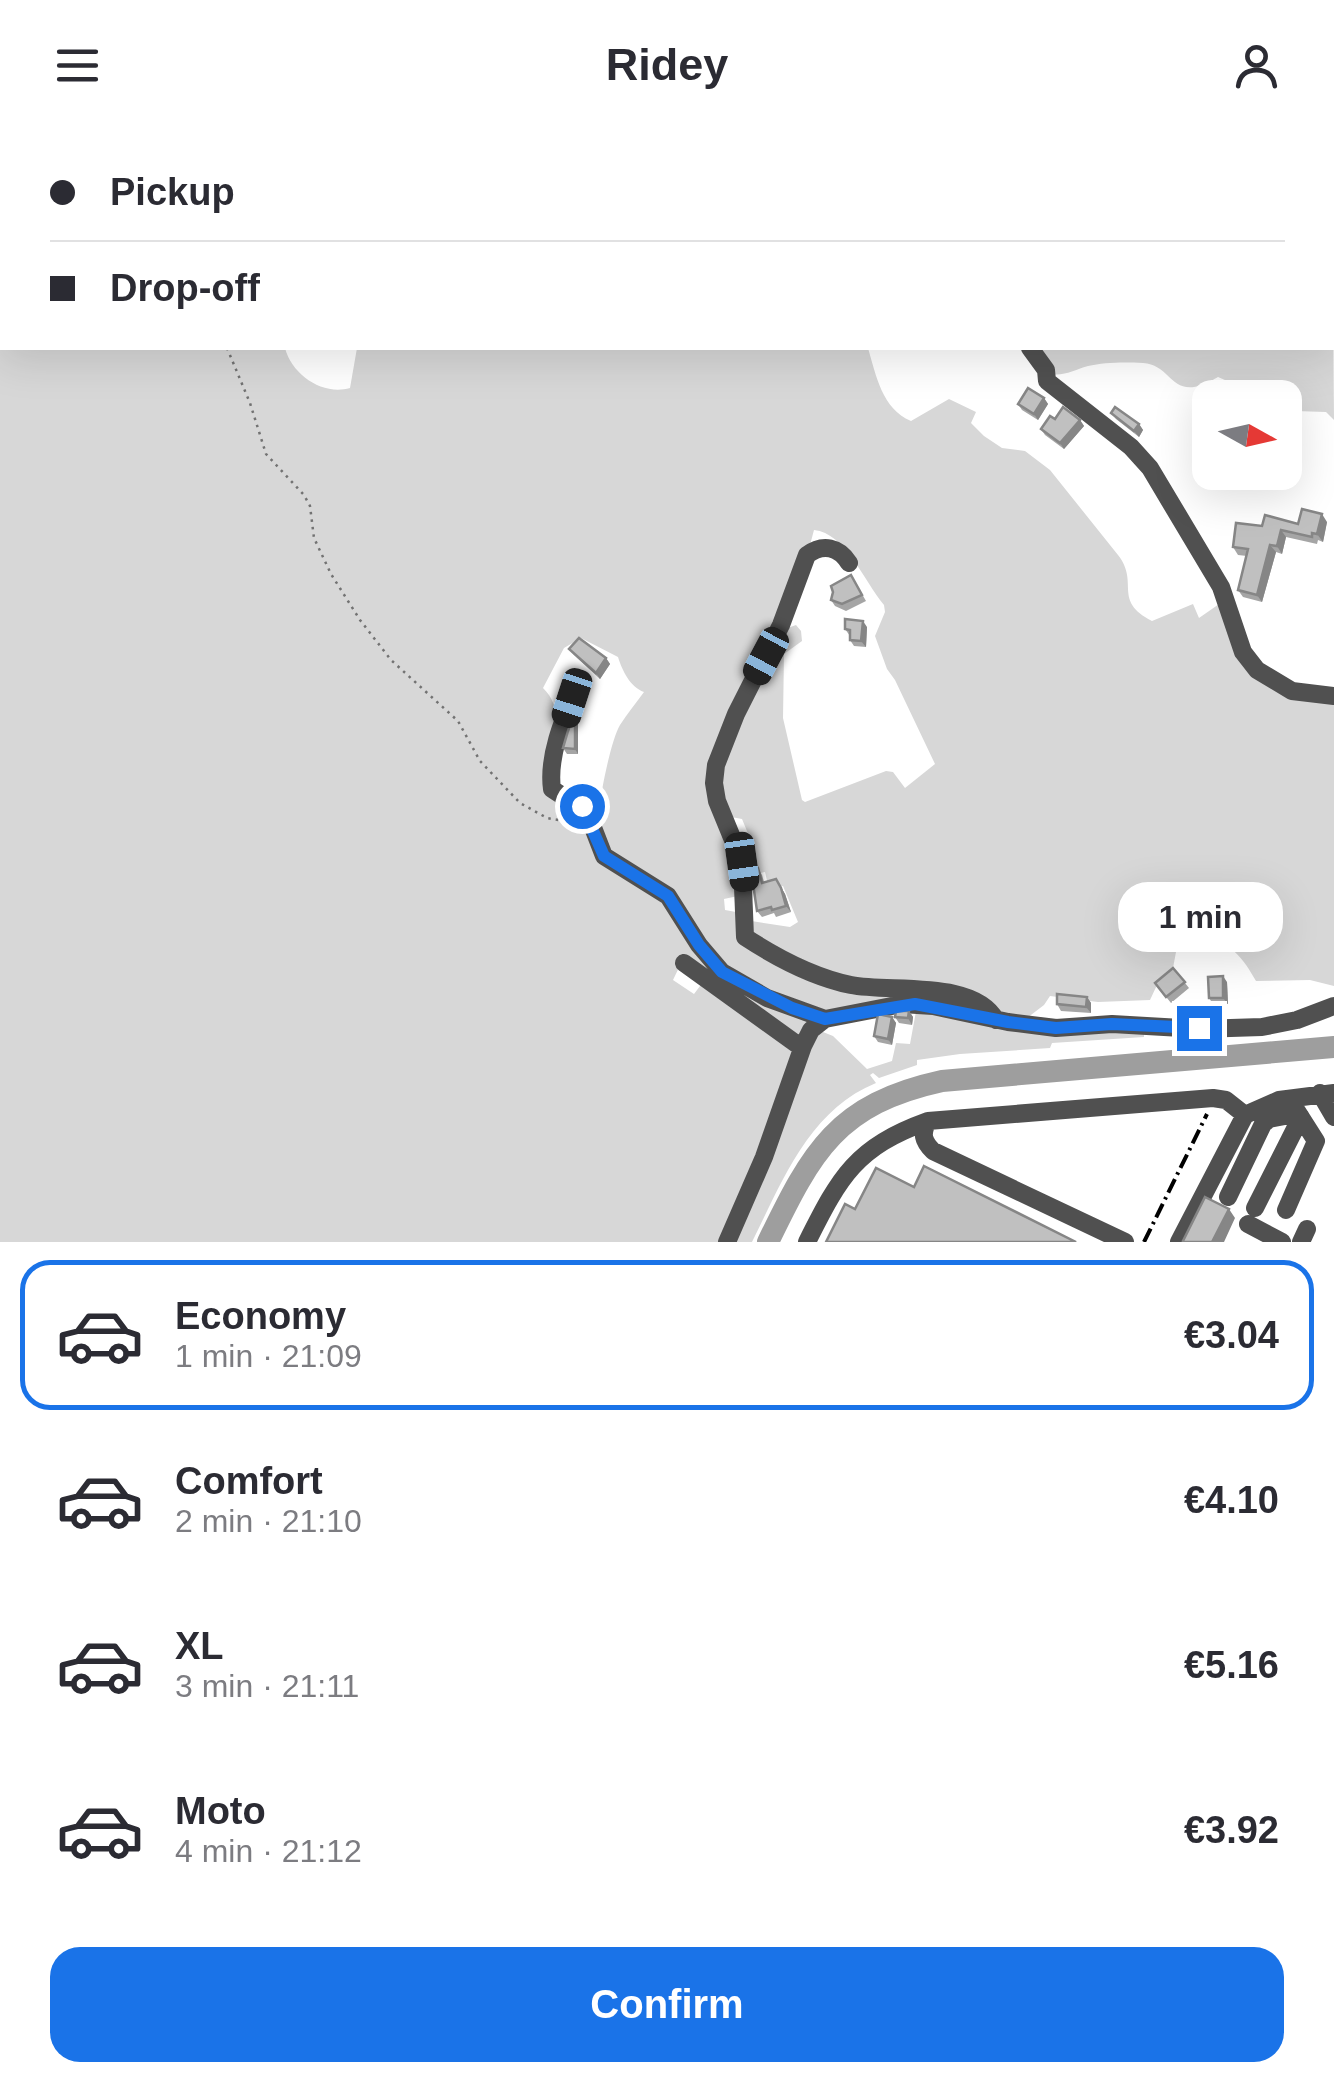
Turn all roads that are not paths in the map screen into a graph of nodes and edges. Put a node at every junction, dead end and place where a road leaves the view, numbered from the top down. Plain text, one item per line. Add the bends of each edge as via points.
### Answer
1 (1031, 350) edge
2 (850, 563) dead end
3 (580, 679) dead end
4 (1334, 696) edge
5 (684, 962) dead end
6 (1334, 1006) edge
7 (825, 1019) junction
8 (996, 1020) junction
9 (802, 1048) junction
10 (1327, 1093) edge
11 (1292, 1108) junction
12 (1244, 1115) junction
13 (1334, 1117) edge
14 (928, 1121) junction
15 (1228, 1196) dead end
16 (1277, 1231) edge
17 (728, 1242) edge
18 (808, 1242) edge
19 (1125, 1242) edge
20 (1179, 1242) edge

1 - 4 street via 1047,382 1150,468 1221,588 1243,652 1258,670 1292,691
2 - 8 street via 836,549 807,554 716,765 717,801 742,862 745,937 816,974 850,985 948,993 984,1004
3 - 7 street via 558,739 552,788 587,812 604,856 668,896 722,972
5 - 9 street
6 - 8 street via 1262,1028 1056,1028
7 - 8 street via 915,1004
7 - 9 street
9 - 17 street
10 - 11 street
10 - 13 street
11 - 12 street
11 - 15 street via 1290,1115 1263,1124
11 - 16 street via 1316,1141
11 - 16 street via 1251,1216
12 - 14 street via 1213,1098
12 - 20 street
14 - 18 street via 867,1151 836,1184
14 - 19 street via 925,1144 933,1151

